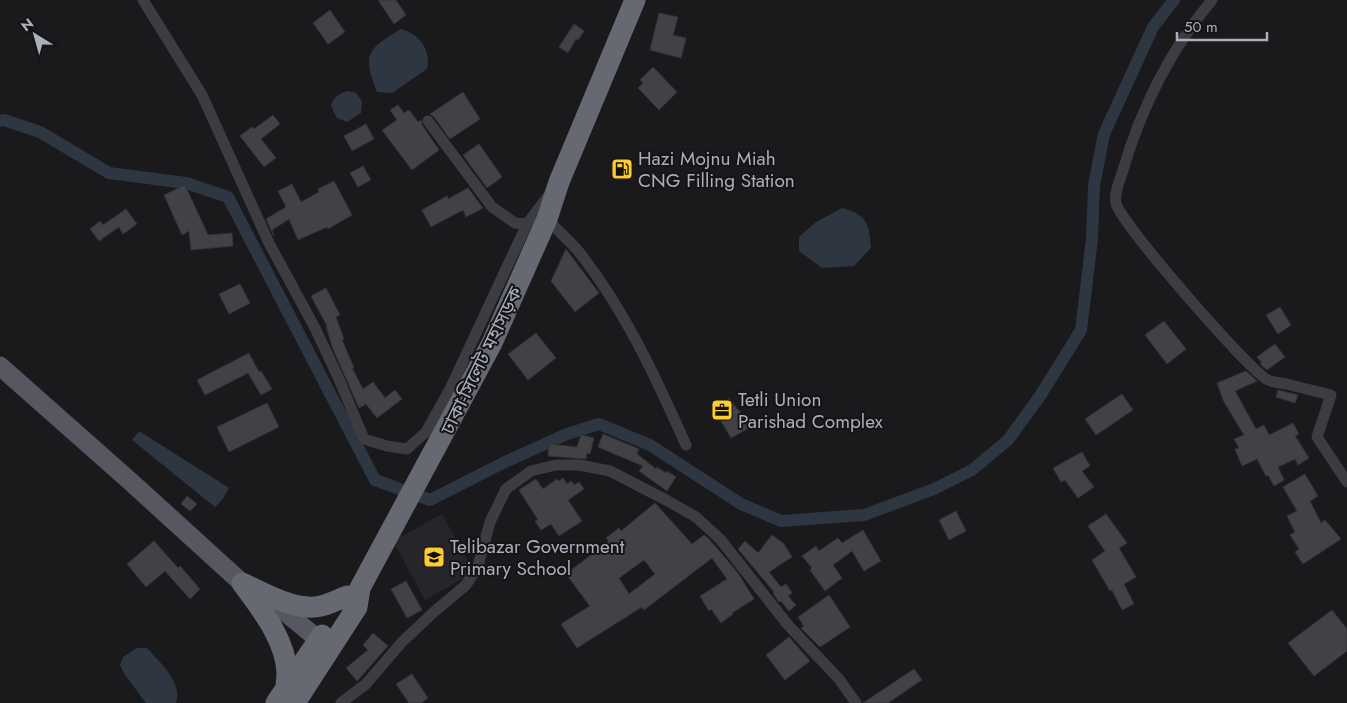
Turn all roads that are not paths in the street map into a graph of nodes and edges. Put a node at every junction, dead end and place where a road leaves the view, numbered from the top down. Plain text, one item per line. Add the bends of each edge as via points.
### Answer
1 (143, 0) edge
2 (635, 0) edge
3 (1212, 0) edge
4 (428, 121) dead end
5 (537, 222) junction
6 (0, 366) edge
7 (686, 445) dead end
8 (1347, 482) edge
9 (242, 583) junction
10 (354, 592) junction
11 (326, 642) junction
12 (285, 698) edge
13 (341, 703) edge
14 (856, 703) edge

1 - 5 street via 202,95 269,243 340,379 364,439 407,449 426,432
2 - 5 highway, ঢাকা-সিলেট মহাসড়ক via 559,182
3 - 8 street via 1186,34 1147,105 1132,141 1116,193 1116,204 1153,255 1238,354 1268,380 1331,395 1316,437
4 - 5 street via 492,207 515,223
5 - 7 street via 578,251 620,311 654,372
5 - 10 highway, ঢাকা-সিলেট মহাসড়ক via 492,343 433,456
6 - 9 main road
9 - 10 highway via 304,607 321,606
9 - 11 main road
9 - 12 highway via 281,647 287,672
10 - 11 highway, ঢাকা-সিলেট মহাসড়ক
11 - 12 highway
11 - 12 highway via 317,668
13 - 14 street via 366,684 402,642 466,585 478,566 490,522 506,489 531,471 556,465 579,465 610,471 696,517 720,539 788,625

